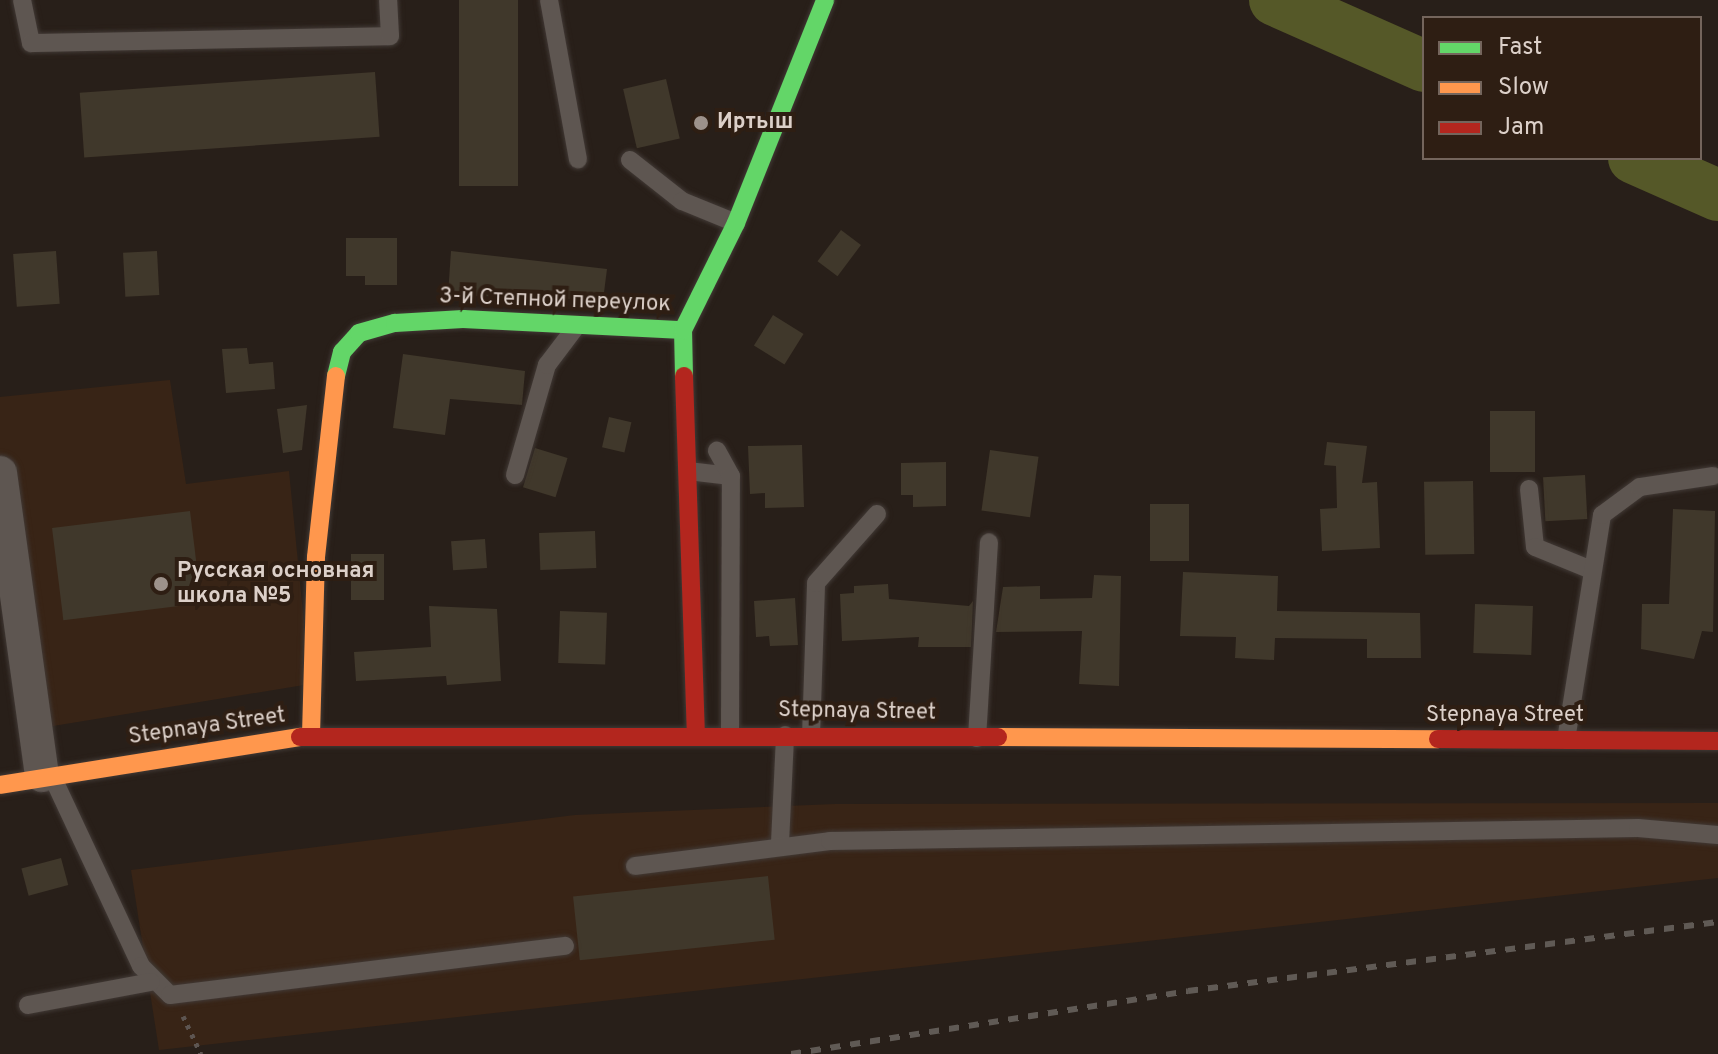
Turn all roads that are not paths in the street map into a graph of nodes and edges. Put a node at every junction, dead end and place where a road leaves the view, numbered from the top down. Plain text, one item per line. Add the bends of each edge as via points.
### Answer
1 (22, 0) edge
2 (388, 0) edge
3 (549, 0) edge
4 (825, 0) edge
5 (578, 159) dead end
6 (630, 160) dead end
7 (736, 223) junction
8 (577, 326) junction
9 (683, 330) junction
10 (717, 451) dead end
11 (688, 471) junction
12 (0, 473) edge
13 (515, 475) dead end
14 (731, 476) junction
15 (1713, 476) dead end
16 (1529, 489) dead end
17 (877, 514) dead end
18 (989, 542) dead end
19 (1589, 569) junction
20 (311, 735) junction
21 (696, 735) junction
22 (730, 735) junction
23 (785, 735) junction
24 (811, 736) junction
25 (977, 738) junction
26 (1566, 740) junction
27 (1718, 741) edge
28 (47, 775) junction
29 (0, 785) edge
30 (1718, 835) edge
31 (780, 843) junction
32 (635, 866) dead end
33 (565, 946) dead end
34 (151, 982) junction
35 (28, 1005) dead end

1 - 2 lane via 31,43 390,36
3 - 5 lane
4 - 7 main road
6 - 7 lane via 682,201
7 - 9 main road
8 - 9 main road, 3-й Степной переулок
8 - 13 lane via 547,365
8 - 20 main road, 3-й Степной переулок via 463,319 395,323 359,333 342,352 316,557
9 - 11 main road
10 - 14 lane
11 - 14 lane
11 - 21 main road
12 - 28 street
14 - 22 lane
15 - 19 lane via 1640,487 1614,501 1602,515
16 - 19 lane via 1535,547
17 - 24 lane via 816,583
18 - 25 lane
19 - 26 lane
20 - 21 main road, Stepnaya Street
20 - 28 main road, Stepnaya Street
21 - 22 main road, Stepnaya Street
22 - 23 main road, Stepnaya Street
23 - 24 main road, Stepnaya Street
23 - 31 lane
24 - 25 main road, Stepnaya Street
25 - 26 main road, Stepnaya Street
26 - 27 main road, Stepnaya Street
28 - 29 main road, Stepnaya Street
28 - 34 lane
30 - 31 lane via 1638,828
31 - 32 lane
33 - 34 lane via 177,996
34 - 35 lane

